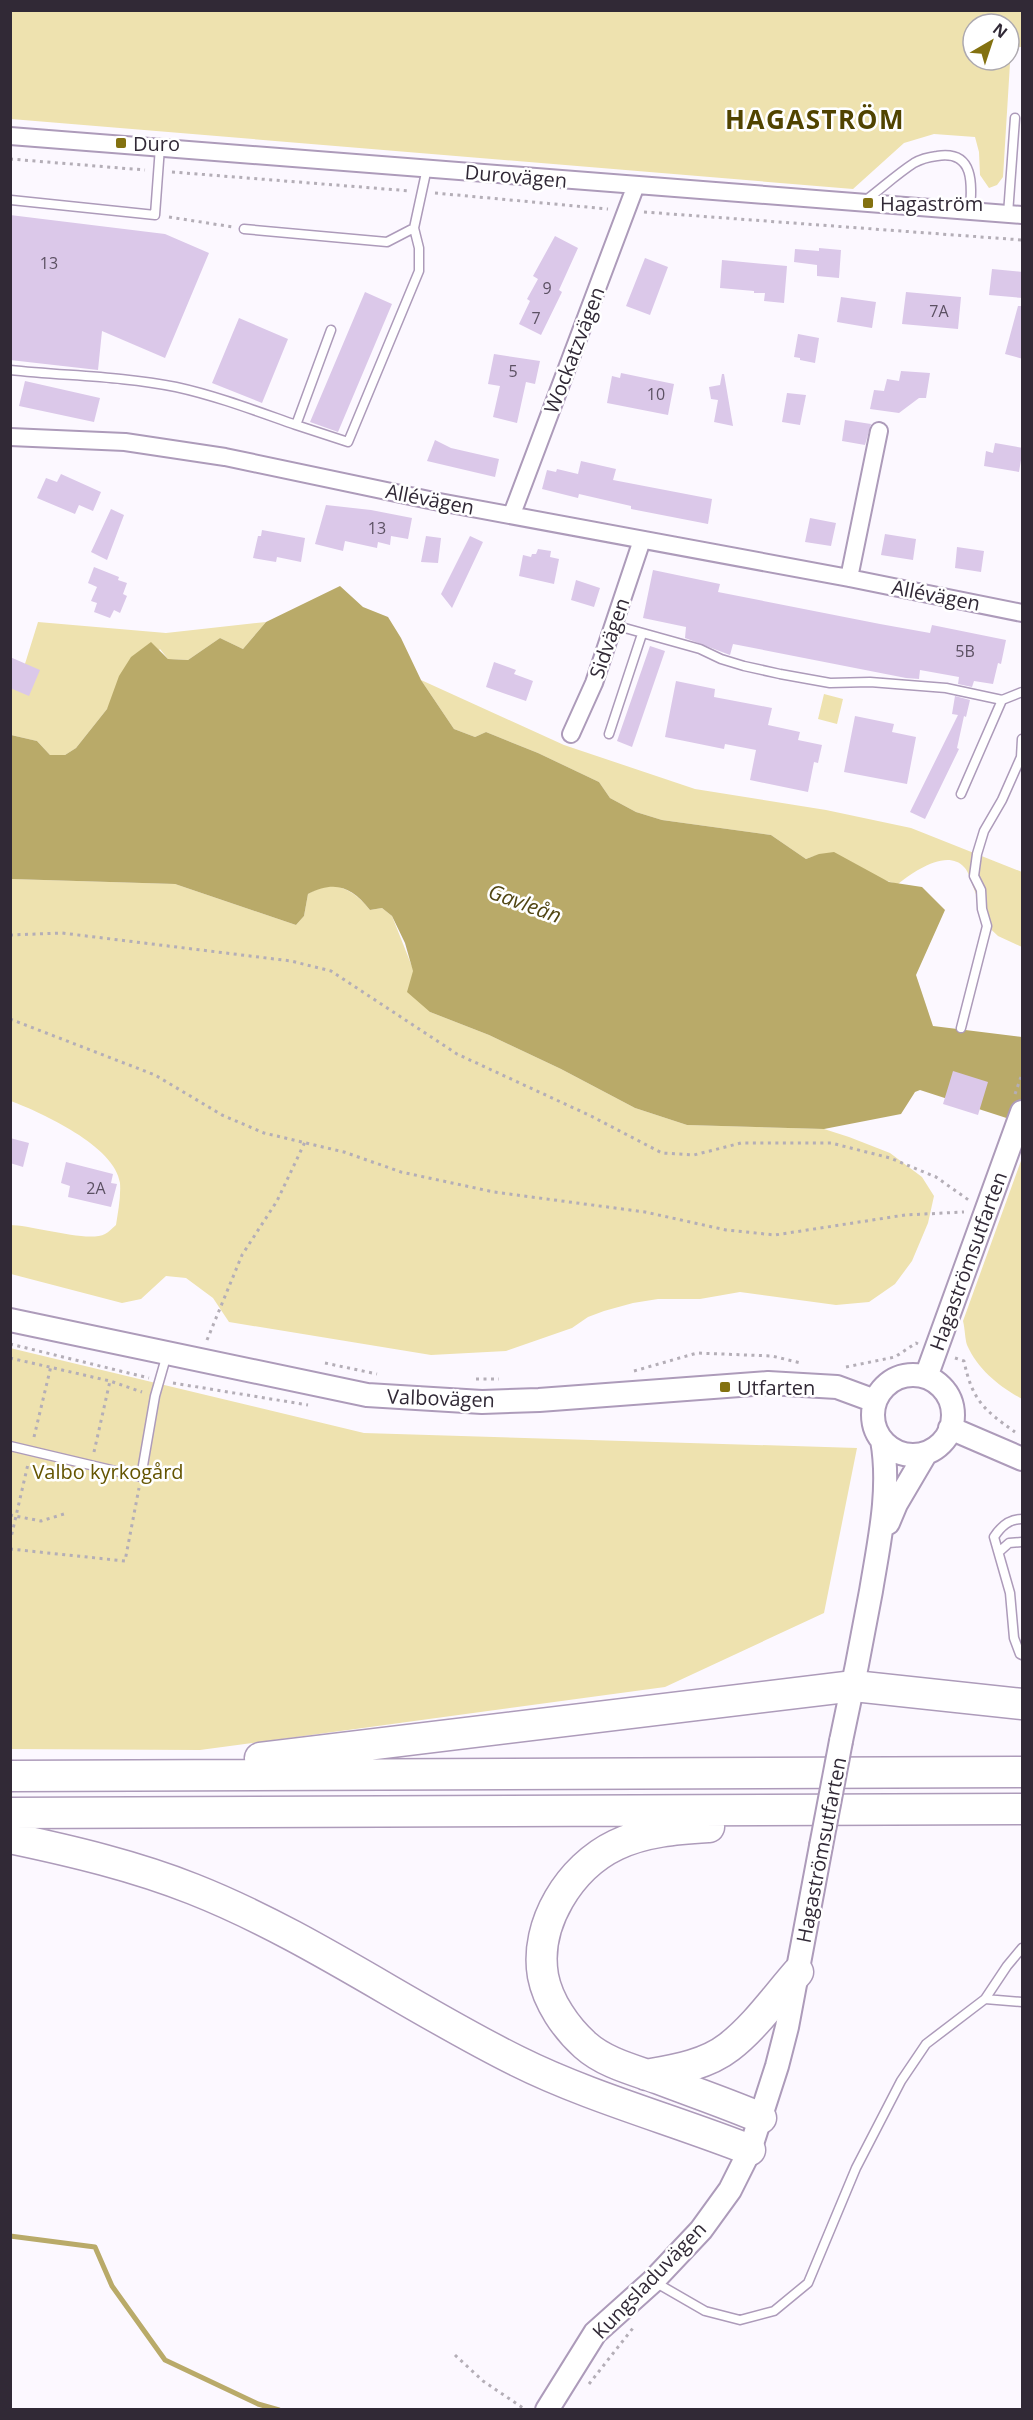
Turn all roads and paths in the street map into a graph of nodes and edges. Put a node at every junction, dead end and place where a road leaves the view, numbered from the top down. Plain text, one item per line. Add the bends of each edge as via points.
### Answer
1 (1015, 118) dead end
2 (10, 136) edge
3 (160, 147) junction
4 (10, 159) edge
5 (427, 168) junction
6 (158, 171) junction
7 (1011, 173) junction
8 (1023, 174) edge
9 (636, 185) junction
10 (422, 192) junction
11 (11, 200) edge
12 (863, 203) junction
13 (627, 211) junction
14 (970, 211) junction
15 (155, 215) junction
16 (1015, 215) edge
17 (414, 228) junction
18 (244, 229) joint
19 (1023, 240) edge
20 (331, 330) dead end
21 (10, 370) edge
22 (296, 425) junction
23 (879, 431) dead end
24 (10, 437) edge
25 (512, 514) junction
26 (642, 540) junction
27 (849, 578) junction
28 (1023, 613) edge
29 (614, 625) junction
30 (642, 634) junction
31 (1023, 692) edge
32 (1002, 700) junction
33 (571, 734) dead end
34 (609, 734) dead end
35 (1023, 739) edge
36 (962, 795) dead end
37 (10, 935) edge
38 (10, 1019) edge
39 (961, 1028) dead end
40 (1021, 1117) edge
41 (305, 1142) junction
42 (974, 1203) dead end
43 (970, 1212) dead end
44 (10, 1320) edge
45 (218, 1342) dead end
46 (168, 1353) junction
47 (943, 1354) junction
48 (10, 1358) edge
49 (317, 1362) dead end
50 (51, 1366) junction
51 (810, 1366) dead end
52 (839, 1368) dead end
53 (630, 1373) dead end
54 (380, 1374) dead end
55 (926, 1377) junction
56 (470, 1379) dead end
57 (506, 1379) dead end
58 (110, 1381) junction
59 (155, 1396) junction
60 (875, 1401) junction
61 (950, 1428) junction
62 (1023, 1435) edge
63 (882, 1440) junction
64 (10, 1446) edge
65 (31, 1451) junction
66 (926, 1453) junction
67 (1023, 1459) edge
68 (92, 1464) junction
69 (141, 1477) junction
70 (64, 1514) dead end
71 (10, 1515) edge
72 (16, 1517) junction
73 (1023, 1519) edge
74 (10, 1542) edge
75 (1023, 1542) edge
76 (879, 1547) junction
77 (10, 1549) edge
78 (1000, 1551) junction
79 (1023, 1655) edge
80 (854, 1686) junction
81 (1023, 1704) edge
82 (1023, 1772) edge
83 (121, 1775) junction
84 (10, 1776) edge
85 (1023, 1809) edge
86 (889, 1810) junction
87 (10, 1813) edge
88 (10, 1838) edge
89 (1023, 1948) edge
90 (798, 1972) junction
91 (985, 1999) junction
92 (1023, 2002) edge
93 (646, 2075) junction
94 (761, 2118) junction
95 (750, 2150) junction
96 (653, 2281) junction
97 (636, 2325) dead end
98 (454, 2355) dead end
99 (586, 2389) dead end
100 (526, 2409) edge
101 (547, 2409) edge

1 - 7 lane
2 - 3 street, Durovägen
3 - 5 street, Durovägen
3 - 6 lane
4 - 6 path
5 - 9 street, Durovägen
5 - 10 lane
6 - 10 path
6 - 15 lane
7 - 8 lane
7 - 16 lane
9 - 12 street, Durovägen
9 - 13 street, Wockatzvägen
10 - 13 path
10 - 17 lane
11 - 15 lane
12 - 14 street, Durovägen
12 - 14 lane via 916,162 943,155 956,157 966,165 970,175
13 - 19 path
13 - 25 street, Wockatzvägen
14 - 16 street, Durovägen
15 - 18 path
17 - 18 lane via 387,242
17 - 22 lane via 420,271 348,442
20 - 22 lane
21 - 22 lane via 176,387
23 - 27 street
24 - 25 street, Allévägen via 159,446
25 - 26 street, Allévägen
26 - 27 street, Allévägen
26 - 29 street, Sidvägen
27 - 28 street, Allévägen
29 - 30 lane
29 - 33 street, Sidvägen
30 - 32 lane via 700,649 744,666 807,679 946,688
30 - 34 lane
31 - 32 lane
32 - 36 lane
35 - 39 lane via 1021,757 984,831 977,854 974,876 981,890 987,926
37 - 42 path via 62,933 291,961 331,971 457,1054 662,1153 694,1155 741,1143 831,1143 890,1158 927,1173
38 - 41 path via 155,1075 222,1115 264,1133
40 - 47 main road, Hagaströmsutfarten
41 - 43 path via 401,1172 494,1192 645,1212 745,1232 775,1234 905,1215
41 - 45 path via 277,1201 242,1255 207,1340
44 - 46 main road, Valbovägen
46 - 59 lane
46 - 60 main road, Valbovägen via 367,1395 420,1400 539,1400 768,1383 837,1387
47 - 52 path via 916,1343 895,1357
47 - 55 main road, Hagaströmsutfarten
47 - 62 path via 964,1361 976,1396 988,1413
48 - 50 path
49 - 54 path
50 - 58 path
50 - 65 path
51 - 53 path via 772,1356 697,1353
55 - 60 main road, Hagaströmsutfarten via 896,1379 881,1390
55 - 61 main road, Hagaströmsutfarten via 946,1392 953,1416
56 - 57 path
58 - 59 path
58 - 68 path
59 - 69 lane
60 - 63 main road, Hagaströmsutfarten via 875,1427
61 - 66 main road, Hagaströmsutfarten via 941,1443
61 - 67 main road
63 - 66 main road via 903,1454
63 - 76 main road, Hagaströmsutfarten via 886,1461
64 - 65 lane
65 - 68 lane
65 - 72 path
66 - 76 main road, Hagaströmsutfarten via 896,1504
68 - 69 lane
69 - 77 path via 125,1561
70 - 72 path via 41,1521
71 - 72 path
72 - 74 path
73 - 78 lane via 1014,1519 1001,1527 994,1537
75 - 78 lane via 1009,1543
76 - 80 main road, Hagaströmsutfarten
78 - 79 lane via 1010,1593 1014,1638
80 - 81 highway
80 - 83 highway
80 - 90 main road, Hagaströmsutfarten, bridge
82 - 83 highway
83 - 84 highway
85 - 86 highway
86 - 87 highway
86 - 93 highway via 676,1829 640,1836 592,1860 573,1878 558,1900 545,1940 543,1975 552,2002 585,2045 610,2061
88 - 95 highway via 93,1857 194,1889 291,1935 520,2063
89 - 91 lane
90 - 93 highway via 728,2048 704,2061
90 - 94 main road, Hagaströmsutfarten
91 - 92 lane
91 - 96 lane via 926,2044 901,2081 856,2168 808,2283 774,2311 740,2320 705,2311
93 - 94 highway
94 - 95 main road, Hagaströmsutfarten
95 - 96 main road, Kungsladuvägen via 730,2190 701,2230
96 - 101 main road, Kungsladuvägen via 595,2333
97 - 99 path
98 - 100 path via 483,2381

